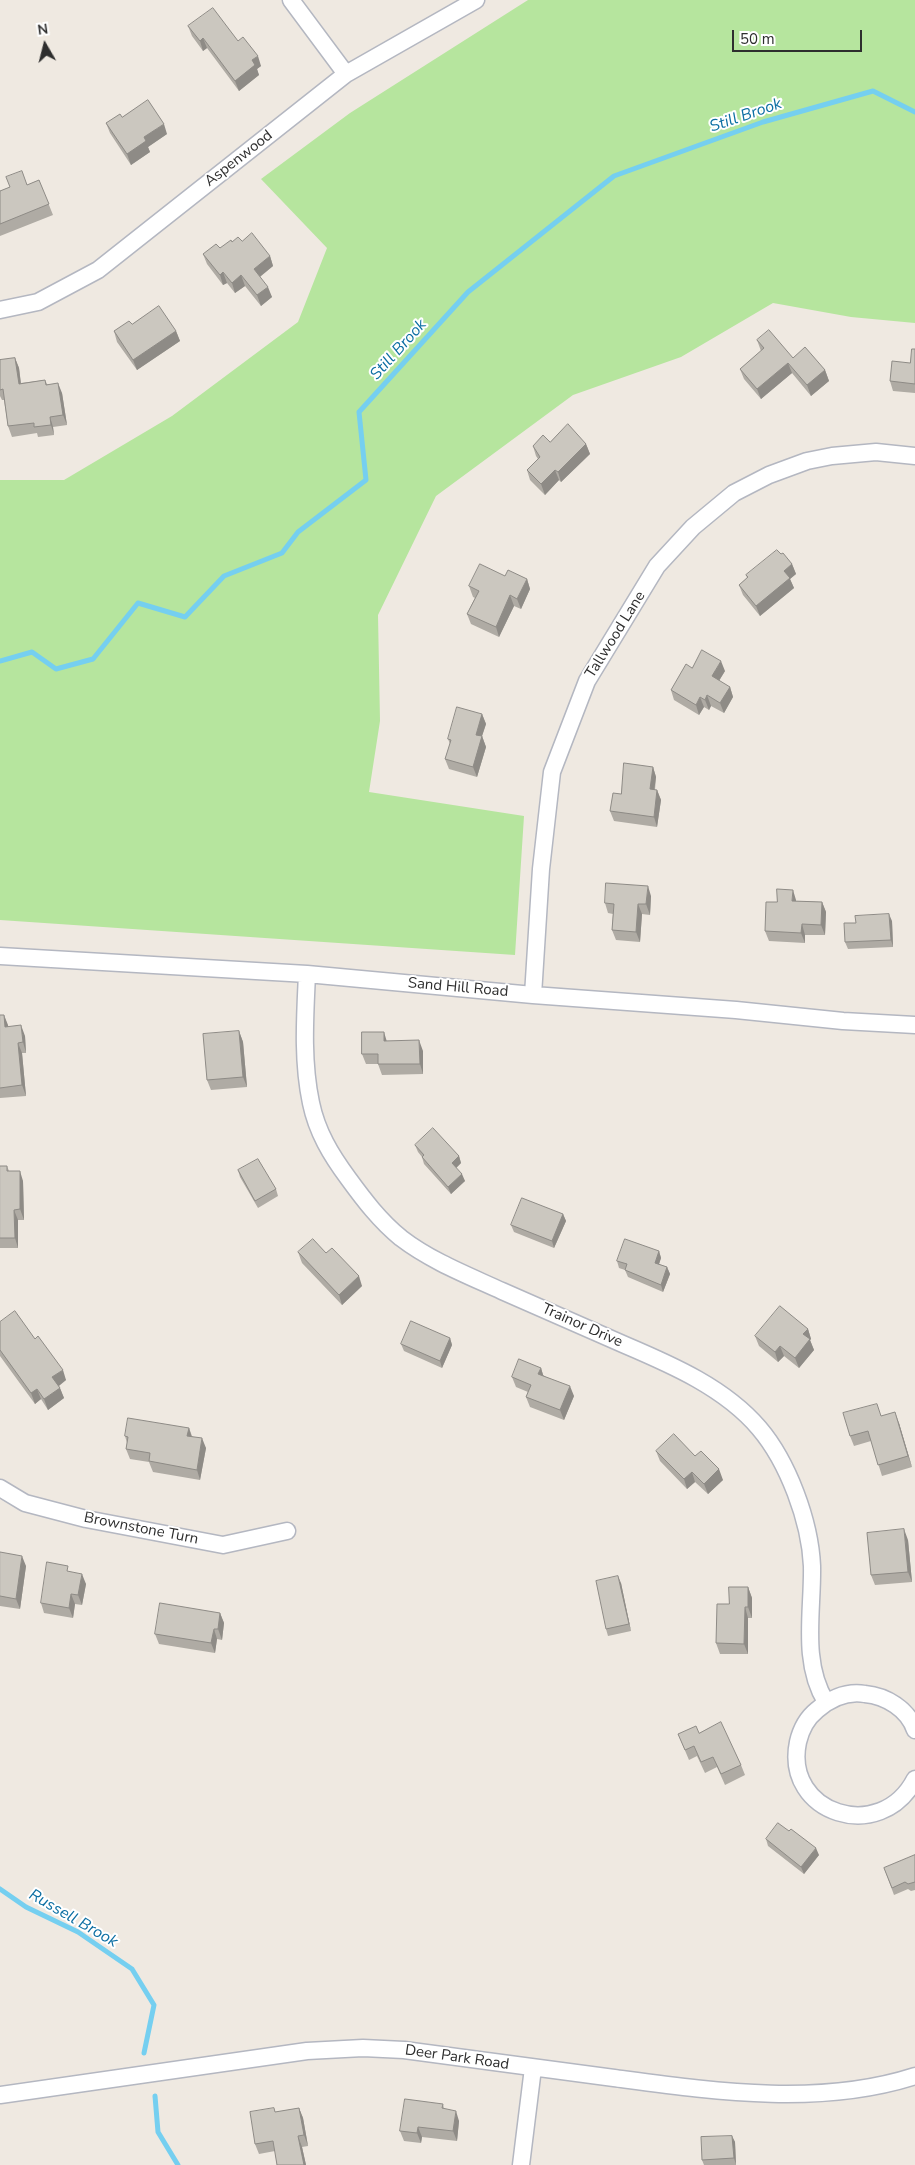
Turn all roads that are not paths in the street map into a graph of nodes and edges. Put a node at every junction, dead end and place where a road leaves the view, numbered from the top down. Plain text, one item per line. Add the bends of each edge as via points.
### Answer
1 (291, 0) edge
2 (476, 0) edge
3 (346, 74) junction
4 (0, 310) edge
5 (915, 456) edge
6 (0, 956) edge
7 (307, 974) junction
8 (533, 995) junction
9 (915, 1025) edge
10 (0, 1488) edge
11 (287, 1531) dead end
12 (826, 1702) junction
13 (915, 1730) edge
14 (915, 1779) edge
15 (533, 2068) junction
16 (915, 2076) edge
17 (0, 2095) edge
18 (521, 2165) edge

1 - 3 street
2 - 3 street, Aspenwood
3 - 4 street, Aspenwood via 98,270 38,302
5 - 8 street, Tallwood Lane via 876,452 832,456 807,460 769,475 734,493 693,527 657,566 587,681 552,772 541,869
6 - 7 street, Sand Hill Road
7 - 8 street, Sand Hill Road
7 - 12 street, Trainor Drive via 304,1036 311,1102 329,1152 369,1208 400,1237 435,1261 657,1359 740,1408 760,1430 796,1492 807,1531 812,1564 810,1625 814,1669 817,1687
8 - 9 street, Sand Hill Road
10 - 11 street, Brownstone Turn via 25,1504 223,1545
12 - 13 street via 850,1694 875,1695 904,1712
12 - 14 street via 811,1715 800,1732 796,1751 798,1771 806,1789 820,1804 838,1813 857,1817 877,1814 895,1805 909,1791
15 - 16 street, Deer Park Road via 665,2085 784,2094 874,2087
15 - 17 street, Deer Park Road via 404,2050 307,2050
15 - 18 street

